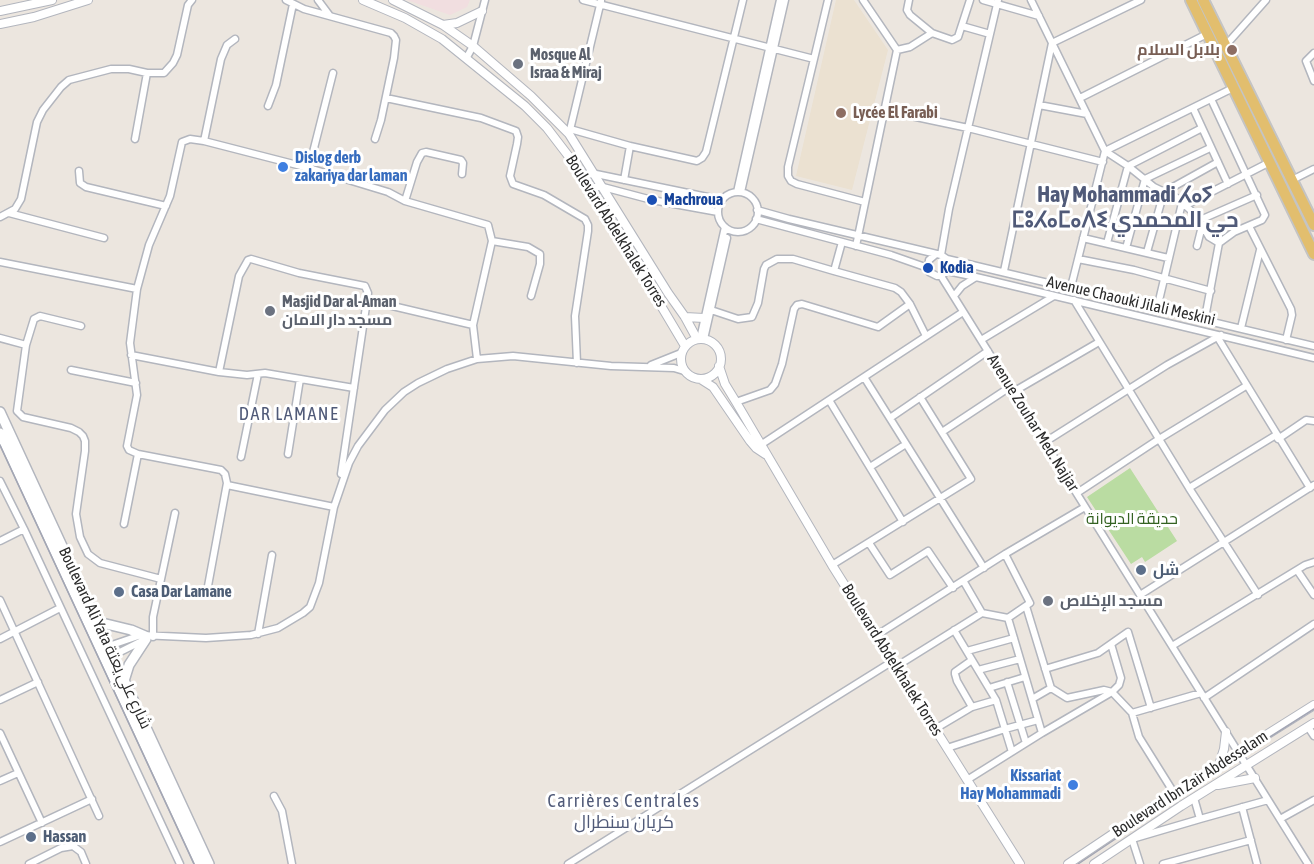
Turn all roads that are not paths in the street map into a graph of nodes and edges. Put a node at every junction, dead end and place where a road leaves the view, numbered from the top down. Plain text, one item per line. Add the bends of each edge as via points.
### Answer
1 (52, 0) edge
2 (88, 0) edge
3 (192, 0) edge
4 (286, 0) edge
5 (318, 0) edge
6 (363, 0) edge
7 (393, 0) edge
8 (485, 0) edge
9 (583, 0) edge
10 (743, 0) edge
11 (780, 0) edge
12 (785, 0) edge
13 (828, 0) edge
14 (863, 0) edge
15 (909, 0) edge
16 (970, 0) edge
17 (983, 0) edge
18 (1031, 0) edge
19 (1141, 0) edge
20 (1191, 0) edge
21 (1203, 0) edge
22 (1266, 0) edge
23 (600, 2) edge
24 (998, 2) edge
25 (293, 4) junction
26 (0, 11) edge
27 (482, 11) junction
28 (1039, 16) junction
29 (331, 17) junction
30 (0, 24) edge
31 (443, 25) junction
32 (962, 26) junction
33 (932, 33) junction
34 (990, 34) junction
35 (1207, 34) junction
36 (735, 37) junction
37 (235, 39) dead end
38 (1053, 43) junction
39 (1226, 45) junction
40 (473, 46) junction
41 (771, 47) junction
42 (897, 50) junction
43 (1314, 53) edge
44 (467, 57) junction
45 (814, 58) junction
46 (147, 73) junction
47 (333, 73) dead end
48 (1314, 81) edge
49 (1233, 88) junction
50 (386, 98) junction
51 (1080, 98) junction
52 (1211, 99) junction
53 (1039, 105) junction
54 (268, 106) dead end
55 (1193, 108) junction
56 (883, 110) junction
57 (1087, 114) junction
58 (968, 128) junction
59 (1202, 128) junction
60 (570, 132) junction
61 (135, 139) dead end
62 (375, 139) dead end
63 (204, 141) junction
64 (1031, 144) junction
65 (630, 146) junction
66 (1210, 147) junction
67 (1105, 151) junction
68 (1103, 162) junction
69 (1218, 162) junction
70 (1269, 162) junction
71 (1128, 166) junction
72 (309, 168) junction
73 (1314, 169) edge
74 (79, 171) dead end
75 (1247, 173) junction
76 (462, 174) dead end
77 (596, 174) junction
78 (583, 175) junction
79 (1145, 179) junction
80 (624, 180) junction
81 (1292, 180) junction
82 (1228, 184) junction
83 (589, 187) junction
84 (603, 187) junction
85 (739, 192) junction
86 (1164, 192) junction
87 (1257, 195) junction
88 (722, 200) junction
89 (405, 201) junction
90 (865, 202) junction
91 (1183, 204) junction
92 (166, 206) junction
93 (758, 210) junction
94 (718, 212) junction
95 (9, 213) junction
96 (0, 217) edge
97 (756, 219) junction
98 (1201, 223) junction
99 (1314, 225) edge
100 (1249, 226) junction
101 (727, 229) junction
102 (859, 235) junction
103 (104, 238) dead end
104 (1083, 238) junction
105 (492, 241) junction
106 (842, 242) junction
107 (1107, 243) junction
108 (1219, 243) junction
109 (856, 246) junction
110 (1197, 246) dead end
111 (1126, 248) junction
112 (1260, 249) junction
113 (1147, 252) junction
114 (1314, 254) edge
115 (941, 256) junction
116 (1168, 258) junction
117 (1078, 259) junction
118 (0, 262) edge
119 (928, 268) junction
120 (834, 271) junction
121 (1004, 271) junction
122 (947, 272) junction
123 (941, 276) junction
124 (976, 277) junction
125 (1164, 278) junction
126 (1071, 287) junction
127 (137, 289) junction
128 (1211, 291) junction
129 (954, 296) junction
130 (1055, 296) junction
131 (531, 297) dead end
132 (368, 300) junction
133 (1074, 300) junction
134 (910, 304) junction
135 (1157, 309) junction
136 (711, 310) junction
137 (963, 312) junction
138 (685, 317) junction
139 (704, 318) junction
140 (1205, 318) junction
141 (473, 325) junction
142 (81, 326) dead end
143 (1241, 328) junction
144 (926, 336) junction
145 (1219, 337) junction
146 (0, 338) edge
147 (700, 339) junction
148 (981, 340) junction
149 (1286, 340) junction
150 (1099, 342) junction
151 (26, 345) junction
152 (1314, 346) edge
153 (683, 350) junction
154 (988, 351) junction
155 (131, 355) junction
156 (1314, 358) edge
157 (477, 359) junction
158 (577, 363) junction
159 (645, 366) junction
160 (719, 366) junction
161 (71, 370) dead end
162 (684, 371) junction
163 (219, 372) junction
164 (258, 374) junction
165 (864, 377) junction
166 (300, 379) junction
167 (696, 379) junction
168 (135, 383) junction
169 (1246, 386) junction
170 (354, 388) junction
171 (1012, 389) junction
172 (1129, 390) junction
173 (920, 397) junction
174 (830, 400) junction
175 (736, 402) junction
176 (0, 412) edge
177 (890, 418) junction
178 (1314, 421) edge
179 (942, 432) junction
180 (0, 433) edge
181 (1277, 437) junction
182 (1159, 439) junction
183 (1045, 442) junction
184 (762, 444) junction
185 (906, 444) junction
186 (138, 454) junction
187 (288, 454) dead end
188 (766, 455) junction
189 (241, 457) dead end
190 (870, 467) junction
191 (0, 481) edge
192 (227, 485) junction
193 (339, 487) junction
194 (1312, 487) edge
195 (1189, 488) junction
196 (1077, 493) junction
197 (940, 499) junction
198 (334, 507) junction
199 (1085, 507) junction
200 (175, 513) dead end
201 (903, 522) junction
202 (124, 524) dead end
203 (24, 529) junction
204 (0, 541) edge
205 (869, 543) junction
206 (1224, 543) junction
207 (1005, 554) junction
208 (272, 555) dead end
209 (1314, 562) edge
210 (832, 566) junction
211 (984, 568) junction
212 (1297, 570) junction
213 (161, 579) junction
214 (964, 582) junction
215 (208, 585) dead end
216 (953, 588) junction
217 (1140, 595) junction
218 (1258, 595) junction
219 (1314, 595) edge
220 (0, 600) edge
221 (1026, 606) junction
222 (60, 608) junction
223 (982, 613) junction
224 (1008, 618) junction
225 (98, 622) junction
226 (1314, 624) edge
227 (954, 630) junction
228 (16, 632) junction
229 (258, 634) junction
230 (877, 635) junction
231 (149, 637) junction
232 (1014, 638) junction
233 (0, 639) edge
234 (1111, 644) junction
235 (1172, 646) junction
236 (104, 647) junction
237 (967, 651) junction
238 (109, 657) junction
239 (1020, 659) junction
240 (972, 660) junction
241 (895, 663) junction
242 (1045, 669) junction
243 (978, 670) junction
244 (1025, 677) junction
245 (124, 681) junction
246 (38, 682) junction
247 (1007, 682) junction
248 (989, 688) junction
249 (1050, 688) junction
250 (1112, 692) junction
251 (1203, 695) junction
252 (1032, 699) junction
253 (0, 700) edge
254 (996, 700) junction
255 (1314, 705) edge
256 (972, 707) junction
257 (1151, 708) junction
258 (1132, 713) junction
259 (1038, 720) junction
260 (1020, 724) junction
261 (1311, 725) edge
262 (935, 729) junction
263 (1005, 729) junction
264 (1226, 732) junction
265 (0, 733) edge
266 (1042, 733) junction
267 (1314, 736) edge
268 (1026, 743) junction
269 (947, 748) junction
270 (1012, 752) junction
271 (1239, 753) junction
272 (1219, 765) junction
273 (1247, 765) junction
274 (18, 773) junction
275 (1255, 778) junction
276 (967, 780) junction
277 (0, 781) edge
278 (1214, 786) junction
279 (1174, 793) junction
280 (274, 796) dead end
281 (1194, 798) junction
282 (92, 799) junction
283 (1268, 800) junction
284 (1314, 800) edge
285 (1242, 807) junction
286 (99, 816) dead end
287 (1200, 819) junction
288 (1280, 819) junction
289 (42, 823) junction
290 (1132, 838) junction
291 (1251, 840) junction
292 (0, 842) edge
293 (1186, 861) edge
294 (1255, 863) edge
295 (29, 864) edge
296 (86, 864) edge
297 (180, 864) edge
298 (200, 864) edge
299 (209, 864) edge
300 (292, 864) edge
301 (568, 864) edge
302 (1020, 864) edge
303 (1068, 864) edge
304 (1094, 864) edge
305 (1140, 864) edge
306 (1163, 864) edge
307 (1308, 864) edge

1 - 26 street
2 - 30 street
3 - 46 street via 173,63 164,73
4 - 25 street
5 - 29 street
6 - 44 street, Boulevard Abdelkhalek Torres via 405,18
7 - 31 street, Boulevard Abdelkhalek Torres
8 - 27 street
9 - 23 street
10 - 36 street
11 - 41 street
12 - 41 street
13 - 45 street
14 - 42 street
15 - 33 street via 908,13
16 - 32 street
17 - 24 street
18 - 28 street
19 - 38 street
20 - 35 main road
21 - 39 main road
22 - 39 street
23 - 36 street
23 - 60 street
24 - 28 street
24 - 34 street
25 - 29 street
25 - 54 street
27 - 31 street
27 - 40 street
28 - 38 street
29 - 50 street via 394,36 396,48
31 - 40 street, Boulevard Abdelkhalek Torres
32 - 33 street via 958,37 952,40
32 - 34 street
33 - 42 street
34 - 58 street
35 - 49 main road
35 - 51 street
36 - 41 street
36 - 65 street via 702,158 698,161
37 - 63 street via 227,45 221,59
38 - 51 street
38 - 53 street
39 - 81 main road
40 - 44 street
40 - 60 street, Boulevard Abdelkhalek Torres
41 - 45 street
41 - 85 street
42 - 56 street
43 - 48 street via 1306,61
44 - 78 street, Boulevard Abdelkhalek Torres via 540,121
45 - 90 street via 788,176 796,184
46 - 61 street
46 - 95 street via 111,69 65,83 37,122 21,199
47 - 72 street
49 - 52 street
49 - 70 main road
50 - 62 street
50 - 158 street via 482,118 516,131 510,176 513,184 544,195 585,219 588,231 574,316
51 - 57 street
52 - 55 street
52 - 75 street
53 - 57 street
53 - 64 street
55 - 59 street
55 - 67 street
56 - 58 street
56 - 90 street
57 - 67 street
58 - 64 street
58 - 115 street
59 - 66 street
59 - 71 street
60 - 65 street
60 - 77 street, Boulevard Abdelkhalek Torres
63 - 72 street
63 - 92 street via 190,138 182,142
64 - 68 street
64 - 121 street
65 - 80 street
66 - 69 street
66 - 79 street
67 - 68 street
67 - 71 street
68 - 104 street
69 - 82 street
69 - 86 street
70 - 75 street
70 - 114 main road
71 - 79 street
71 - 107 street
72 - 89 street
73 - 81 street
74 - 92 street via 80,183 86,187
75 - 82 street
75 - 87 street
76 - 89 street via 461,160 422,153
77 - 78 street
77 - 80 street
77 - 84 street, Boulevard Abdelkhalek Torres
78 - 83 street, Boulevard Abdelkhalek Torres
79 - 86 street
79 - 111 street
80 - 88 street
81 - 99 main road
82 - 91 street
83 - 84 street
83 - 153 street, Boulevard Abdelkhalek Torres
84 - 94 street
84 - 138 street, Boulevard Abdelkhalek Torres
85 - 88 street
85 - 93 street via 752,198
86 - 91 street
86 - 113 street
87 - 98 street
87 - 100 street via 1265,217
88 - 94 street
89 - 105 street via 488,225
90 - 102 street
91 - 98 street
91 - 116 street
92 - 127 street via 148,245
93 - 97 street
93 - 102 street, Avenue Chaouki Jilali Meskini
94 - 101 street
95 - 96 street
95 - 103 street
97 - 101 street via 742,231
97 - 106 street
98 - 108 street via 1209,237
98 - 110 street
100 - 108 street
100 - 112 street
101 - 136 street
101 - 139 street
102 - 109 street
102 - 115 street, Avenue Chaouki Jilali Meskini
104 - 107 street
104 - 117 street
105 - 131 street via 528,247 540,254
105 - 141 street
106 - 109 street
106 - 120 street
107 - 111 street
108 - 128 street
109 - 119 street
111 - 113 street
112 - 143 street
112 - 149 street via 1291,309
113 - 116 street
115 - 119 street via 929,260
115 - 121 street, Avenue Chaouki Jilali Meskini
115 - 122 street via 949,265
116 - 125 street
117 - 125 street
117 - 126 street
118 - 127 street
119 - 123 street via 933,275
120 - 134 street via 895,288
120 - 136 street via 793,259 777,259 764,269 752,317 738,319
121 - 126 street, Avenue Chaouki Jilali Meskini
122 - 123 street
122 - 124 street, Avenue Chaouki Jilali Meskini
123 - 129 street, Avenue Zouhar Med. Najjar
124 - 129 street
124 - 130 street, Avenue Chaouki Jilali Meskini
125 - 128 street
125 - 135 street
126 - 135 street, Avenue Chaouki Jilali Meskini
127 - 155 street
128 - 140 street
129 - 137 street, Avenue Zouhar Med. Najjar
130 - 133 street, Avenue Chaouki Jilali Meskini
130 - 148 street
132 - 141 street
132 - 163 street via 365,286 248,260 239,276
132 - 170 street
133 - 145 street, Avenue Chaouki Jilali Meskini
133 - 150 street
134 - 144 street
134 - 175 street via 878,327 797,305 775,384 770,390
135 - 140 street, Avenue Chaouki Jilali Meskini
136 - 147 street
137 - 144 street
137 - 148 street, Avenue Zouhar Med. Najjar
138 - 139 street
138 - 147 street, Boulevard Abdelkhalek Torres
139 - 147 street
140 - 143 street, Avenue Chaouki Jilali Meskini
141 - 157 street
142 - 151 street via 36,317
143 - 149 street, Avenue Chaouki Jilali Meskini
144 - 165 street
145 - 156 street, Avenue Chaouki Jilali Meskini
145 - 169 street
145 - 172 street
146 - 151 street
147 - 153 street
147 - 160 street via 718,349
148 - 154 street, Avenue Zouhar Med. Najjar
149 - 152 street, Avenue Chaouki Jilali Meskini
150 - 171 street
150 - 172 street
151 - 213 street via 16,407 19,414 71,428 85,441 76,514 84,548 94,561
153 - 159 street
153 - 162 street
154 - 171 street, Avenue Zouhar Med. Najjar
154 - 173 street
155 - 163 street
155 - 168 street
157 - 158 street via 513,356
157 - 193 street via 418,383 395,400 358,446
158 - 159 street
159 - 162 street
160 - 167 street via 712,375
160 - 175 street, Boulevard Abdelkhalek Torres
161 - 168 street
162 - 167 street
163 - 164 street
164 - 166 street
164 - 189 street
165 - 174 street
165 - 177 street
166 - 170 street
166 - 187 street
167 - 188 street, Boulevard Abdelkhalek Torres via 713,387 756,448
168 - 186 street via 137,395 127,446
169 - 181 street
169 - 182 street
170 - 193 street
171 - 179 street
171 - 183 street, Avenue Zouhar Med. Najjar
172 - 182 street
172 - 183 street
173 - 177 street
173 - 179 street
174 - 184 street
174 - 190 street
175 - 184 street, Boulevard Abdelkhalek Torres
176 - 225 main road, Boulevard Ali Yata شارع علي يعتة
177 - 185 street
178 - 181 street via 1306,420
179 - 197 street via 971,479
180 - 236 main road, Boulevard Ali Yata شارع علي يعتة
181 - 194 street
181 - 195 street
182 - 195 street
182 - 196 street
183 - 196 street, Avenue Zouhar Med. Najjar
184 - 188 street, Boulevard Abdelkhalek Torres
185 - 190 street
185 - 197 street
186 - 192 street via 223,471
186 - 202 street
188 - 210 street, Boulevard Abdelkhalek Torres
190 - 201 street
191 - 203 street, Boulevard Ali Yata شارع علي يعتة
192 - 198 street
192 - 215 street
193 - 198 street
194 - 206 street
195 - 206 street
196 - 199 street, Avenue Zouhar Med. Najjar
197 - 201 street
197 - 211 street
198 - 229 street via 319,583 310,607 292,622
199 - 207 street
199 - 217 street, Avenue Zouhar Med. Najjar
200 - 213 street
201 - 205 street
203 - 204 street
203 - 222 street, Boulevard Ali Yata شارع علي يعتة
205 - 210 street
205 - 216 street via 890,575 928,550
206 - 217 street
206 - 218 street
207 - 211 street
207 - 221 street via 1030,603
208 - 229 street
209 - 212 street
210 - 230 street, Boulevard Abdelkhalek Torres
211 - 214 street
212 - 218 street
212 - 219 street
213 - 231 street
214 - 216 street
214 - 223 street
216 - 230 street
217 - 235 street, Avenue Zouhar Med. Najjar
218 - 235 street
220 - 228 street
221 - 224 street
221 - 242 street
222 - 228 street
222 - 297 street, Boulevard Ali Yata شارع علي يعتة
223 - 224 street
223 - 227 street
224 - 232 street
225 - 231 main road
225 - 236 main road, Boulevard Ali Yata شارع علي يعتة
226 - 251 street
227 - 237 street
227 - 241 street
228 - 233 street
228 - 246 street
229 - 231 street
230 - 241 street, Boulevard Abdelkhalek Torres
231 - 236 street via 132,637
231 - 238 street
231 - 245 main road via 129,664
232 - 237 street
232 - 239 street
234 - 242 street via 1098,653
234 - 250 street via 1121,678
234 - 257 street via 1128,632
235 - 251 street, Avenue Zouhar Med. Najjar
236 - 238 main road, Boulevard Ali Yata شارع علي يعتة
237 - 240 street
238 - 245 main road, Boulevard Ali Yata شارع علي يعتة
238 - 298 main road, Boulevard Ali Yata شارع علي يعتة
239 - 243 street
239 - 244 street
240 - 243 street
240 - 256 street via 955,674
241 - 262 street, Boulevard Abdelkhalek Torres
241 - 301 street
242 - 249 street
243 - 248 street
244 - 247 street
244 - 252 street
245 - 299 main road, Boulevard Ali Yata شارع علي يعتة
246 - 253 street
246 - 282 street
247 - 248 street
247 - 260 street
248 - 254 street
249 - 250 street via 1066,698 1104,690
249 - 252 street
250 - 258 street
250 - 266 street
251 - 257 street
251 - 264 street, Avenue Zouhar Med. Najjar
252 - 259 street
254 - 256 street
254 - 263 street
255 - 271 street, Boulevard Ibn Zair Abdessalam
256 - 262 street
257 - 258 street
258 - 279 street via 1139,737
259 - 260 street
259 - 266 street
260 - 263 street
260 - 268 street
261 - 267 street
261 - 273 street, Boulevard Ibn Zair Abdessalam
262 - 269 street, Boulevard Abdelkhalek Torres
263 - 269 street
263 - 270 street
264 - 271 street, Avenue Zouhar Med. Najjar
264 - 272 street
265 - 274 street
266 - 268 street
268 - 270 street
269 - 276 street, Boulevard Abdelkhalek Torres
270 - 276 street
271 - 272 street, Boulevard Ibn Zair Abdessalam
271 - 273 street, Avenue Zouhar Med. Najjar
272 - 279 street, Boulevard Ibn Zair Abdessalam
273 - 275 street, Avenue Zouhar Med. Najjar
273 - 278 street, Boulevard Ibn Zair Abdessalam
274 - 277 street
274 - 289 street
275 - 278 street
275 - 283 street, Avenue Zouhar Med. Najjar
276 - 302 street, Boulevard Abdelkhalek Torres
278 - 281 street, Boulevard Ibn Zair Abdessalam
279 - 303 street, Boulevard Ibn Zair Abdessalam
280 - 300 street via 282,812
281 - 287 street
281 - 290 street, Boulevard Ibn Zair Abdessalam
282 - 286 street
282 - 289 street
283 - 285 street
283 - 288 street, Avenue Zouhar Med. Najjar
284 - 288 street
285 - 287 street
285 - 291 street
287 - 290 street
288 - 307 street, Avenue Zouhar Med. Najjar
289 - 292 street
290 - 304 street, Boulevard Ibn Zair Abdessalam
290 - 305 street
291 - 293 street
291 - 294 street
293 - 306 street
295 - 296 street via 73,846 79,849

